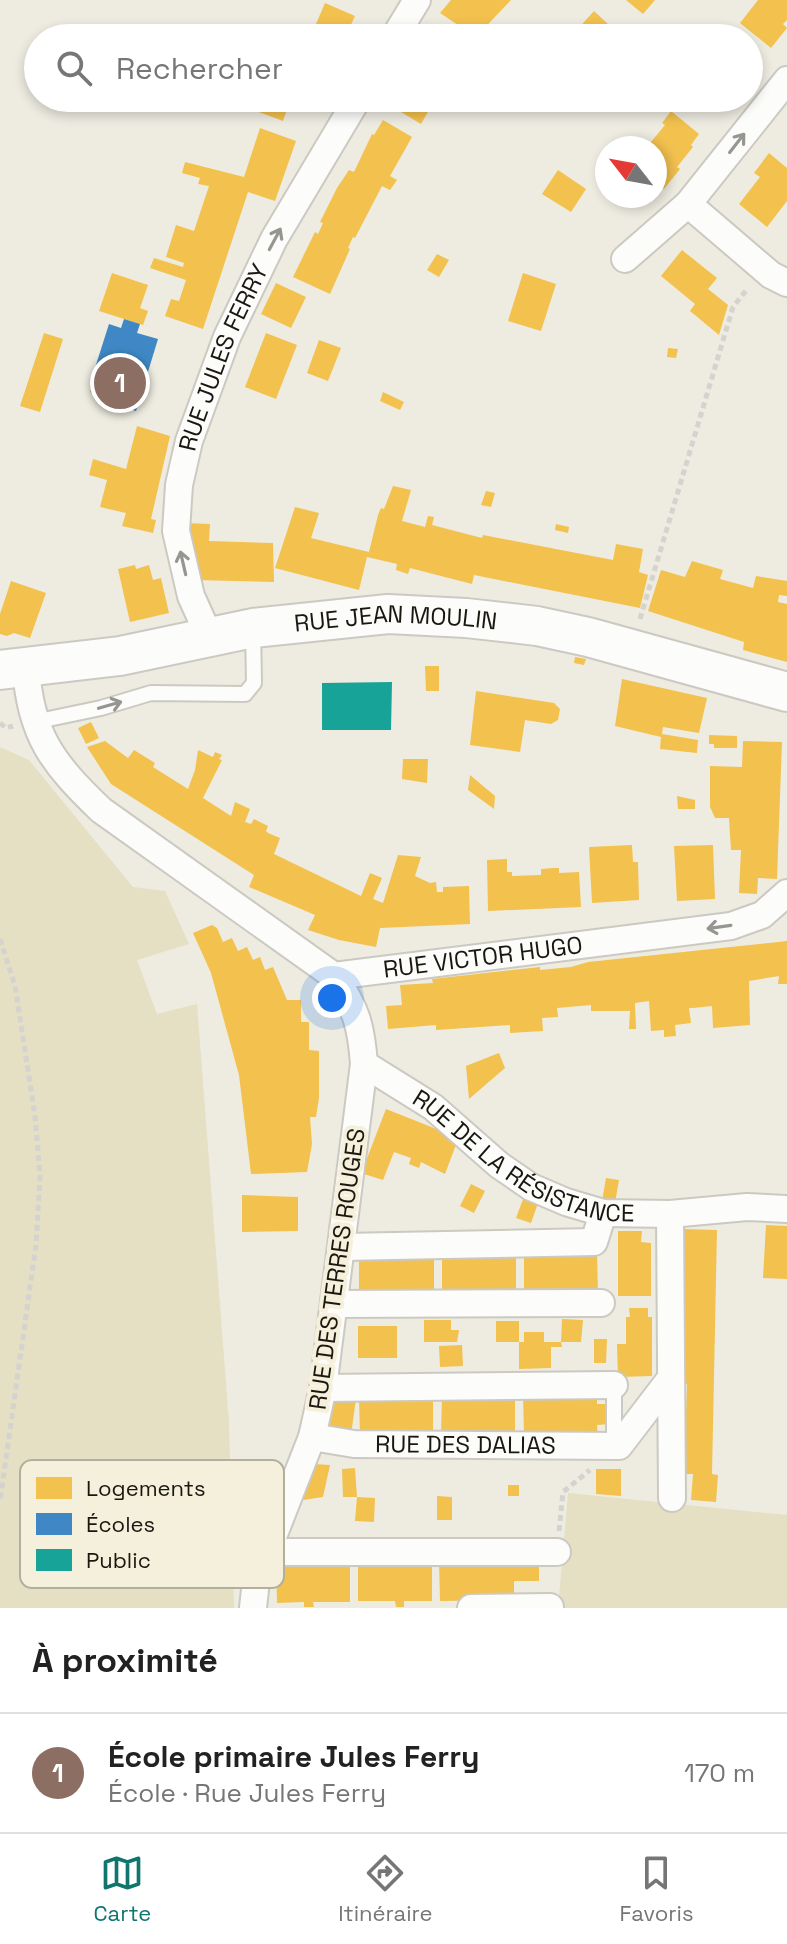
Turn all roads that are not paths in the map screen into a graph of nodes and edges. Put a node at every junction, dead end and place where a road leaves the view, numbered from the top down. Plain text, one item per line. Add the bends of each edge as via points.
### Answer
1 (417, 0) edge
2 (402, 24) edge
3 (787, 80) edge
4 (763, 110) edge
5 (350, 112) edge
6 (761, 112) edge
7 (688, 204) junction
8 (625, 259) dead end
9 (787, 283) edge
10 (253, 628) junction
11 (209, 636) junction
12 (13, 668) edge
13 (787, 692) edge
14 (34, 722) junction
15 (787, 893) edge
16 (334, 976) junction
17 (364, 1064) junction
18 (787, 1209) edge
19 (603, 1213) junction
20 (670, 1214) junction
21 (342, 1247) junction
22 (601, 1303) dead end
23 (334, 1304) junction
24 (671, 1378) junction
25 (614, 1385) joint
26 (323, 1388) junction
27 (312, 1437) junction
28 (617, 1446) junction
29 (672, 1498) dead end
30 (284, 1507) edge
31 (284, 1552) edge
32 (557, 1552) road end
33 (255, 1588) edge
34 (550, 1607) edge
35 (253, 1608) edge
36 (471, 1608) edge

1 - 2 street
4 -> 3 street
11 -> 5 street, RUE JULES FERRY via 191,596 176,531 189,441 227,337 274,239
7 -> 6 street
7 - 8 street
7 - 9 street
10 - 11 main road, RUE JEAN MOULIN
10 - 13 main road, RUE JEAN MOULIN via 388,614 523,624
14 -> 10 lane via 151,693 245,694 254,683
11 - 12 main road, RUE JEAN MOULIN via 120,656
12 - 14 street via 28,695
14 - 16 street via 54,758 101,810
15 -> 16 street, RUE VICTOR HUGO via 762,915 731,926
16 - 17 street via 353,1004
17 - 19 street, RUE DE LA RÉSISTANCE via 433,1107 531,1187
17 - 21 street, RUE DES TERRES ROUGES
18 - 20 street, RUE DE LA RÉSISTANCE
19 - 20 street, RUE DE LA RÉSISTANCE
19 - 21 street via 594,1242
20 - 24 street
21 - 23 street, RUE DES TERRES ROUGES
22 - 23 street
23 - 26 street, RUE DES TERRES ROUGES
24 - 28 street
24 - 29 street
25 - 26 street
25 - 28 lane
26 - 27 street, RUE DES TERRES ROUGES
27 - 28 street, RUE DES DALIAS via 354,1444
27 - 30 street, RUE DES TERRES ROUGES
31 - 32 street
33 - 35 street, RUE DES TERRES ROUGES
34 - 36 street

